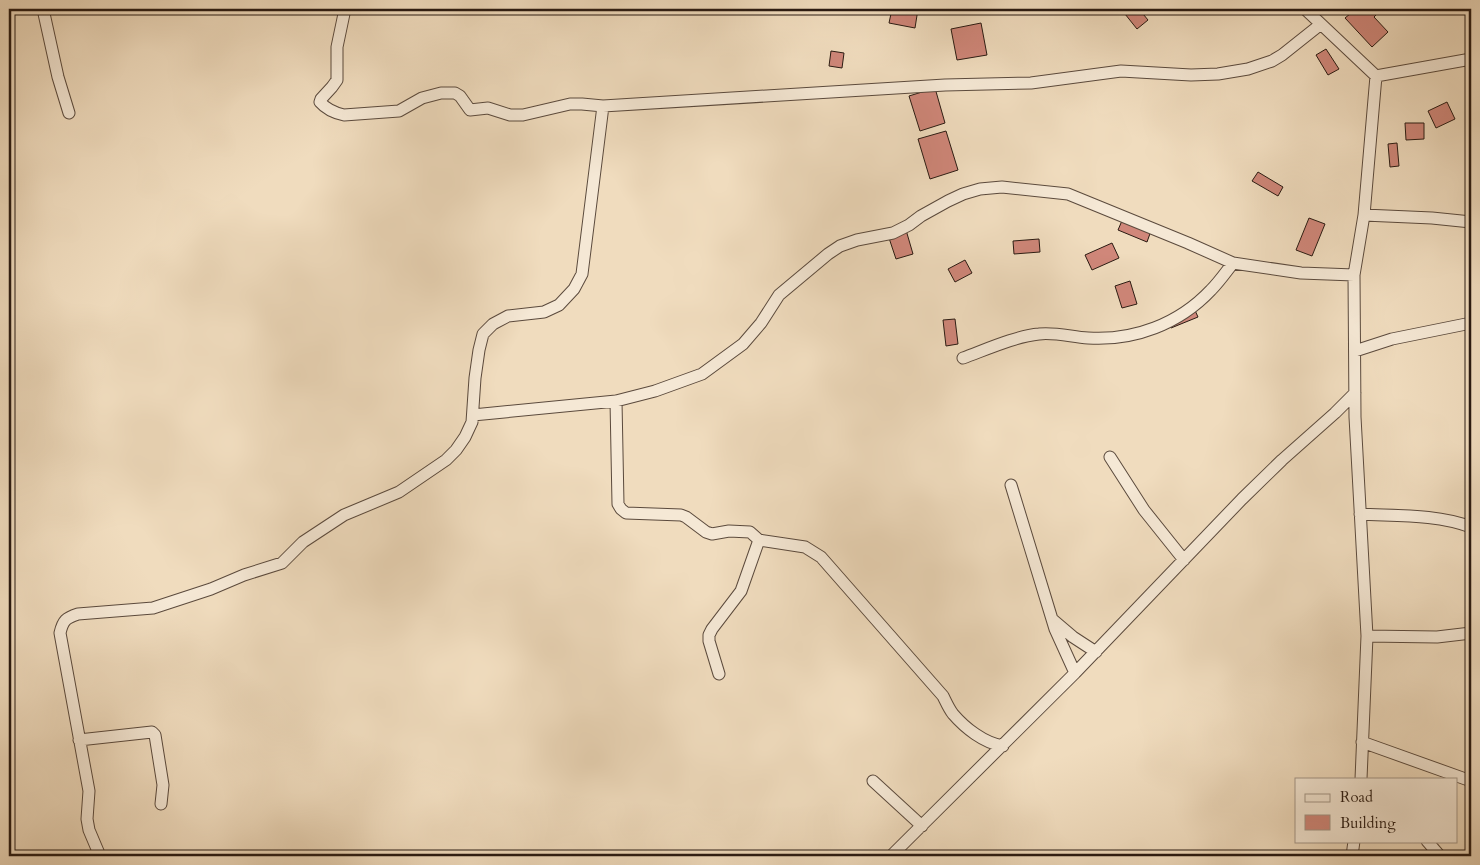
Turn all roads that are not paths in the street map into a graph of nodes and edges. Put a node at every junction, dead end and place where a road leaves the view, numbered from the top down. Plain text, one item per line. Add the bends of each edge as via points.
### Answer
1 (42, 9) edge
2 (345, 9) edge
3 (1305, 9) edge
4 (1321, 24) junction
5 (1471, 59) edge
6 (1376, 76) junction
7 (603, 106) junction
8 (68, 113) dead end
9 (1364, 215) junction
10 (1471, 222) edge
11 (1233, 263) junction
12 (1354, 274) junction
13 (1471, 323) edge
14 (1355, 351) junction
15 (963, 358) dead end
16 (1355, 393) junction
17 (616, 401) junction
18 (473, 415) junction
19 (1110, 457) dead end
20 (1010, 486) dead end
21 (1360, 514) junction
22 (1471, 527) edge
23 (759, 540) junction
24 (1184, 560) junction
25 (1053, 620) junction
26 (1471, 633) edge
27 (1367, 636) junction
28 (1096, 652) junction
29 (1075, 673) junction
30 (719, 674) dead end
31 (79, 740) junction
32 (1362, 742) junction
33 (1003, 746) junction
34 (1364, 776) edge
35 (873, 781) dead end
36 (1471, 781) edge
37 (161, 804) dead end
38 (922, 826) junction
39 (1354, 842) edge
40 (1428, 842) edge
41 (100, 856) edge
42 (891, 856) edge
43 (1352, 856) edge
44 (1440, 856) edge

1 - 8 street
2 - 7 street via 338,47 337,80 320,102 339,114 399,111 441,92 460,96 470,110 488,108 510,115 570,104
3 - 4 street
4 - 6 street
4 - 7 street via 1272,61 1218,74 1121,71 1031,83 945,85
5 - 6 street
6 - 9 street
7 - 18 street via 582,274 574,289 559,304 544,312 508,316 483,334 475,378
9 - 10 street
9 - 12 street
11 - 12 street via 1301,273
11 - 15 street via 1200,301 1154,329 1122,337 1039,334
11 - 17 street via 1068,194 1002,187 980,189 948,200 893,233 840,246 784,290 752,335 716,365 702,374 656,391
12 - 14 street
13 - 14 street
14 - 16 street
16 - 21 street
16 - 24 street via 1268,473
17 - 18 street
17 - 23 street via 618,504 621,509 626,513 681,515 712,534 750,532
18 - 31 street via 465,437 446,460 399,492 344,515 303,542 282,562 153,608 78,614 68,618 60,633
19 - 24 street via 1144,510
20 - 25 street
21 - 22 street via 1439,519
21 - 27 street
23 - 30 street via 741,591 709,635
23 - 33 street via 805,547 821,557 943,696 953,714 980,737
24 - 28 street
25 - 28 street
25 - 29 street
26 - 27 street via 1437,637
27 - 32 street
28 - 29 street
29 - 33 street
31 - 37 street via 152,732 163,785
31 - 41 street via 88,790 89,830
32 - 34 street
32 - 36 street
33 - 38 street
35 - 38 street
38 - 42 street
39 - 43 street
40 - 44 street

